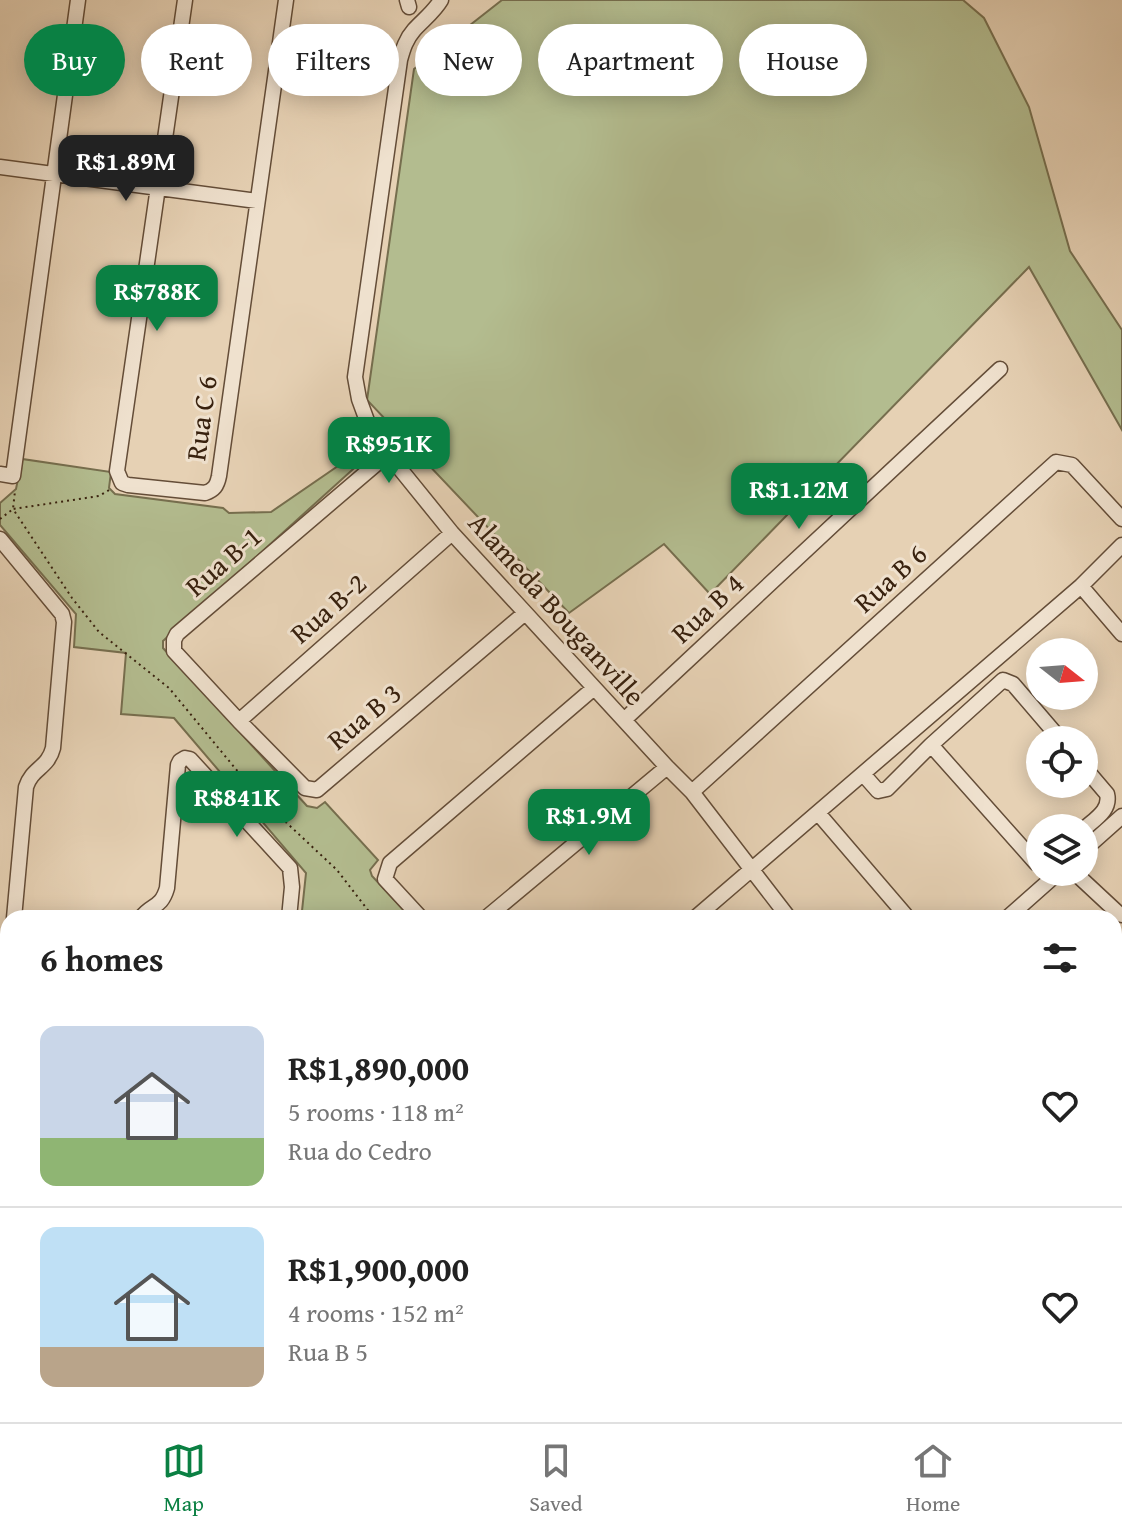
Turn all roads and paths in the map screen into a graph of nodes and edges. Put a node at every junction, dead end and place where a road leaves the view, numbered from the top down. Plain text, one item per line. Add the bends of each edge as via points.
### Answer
1 (78, 0) edge
2 (185, 0) edge
3 (286, 0) edge
4 (441, 0) edge
5 (0, 167) edge
6 (54, 174) junction
7 (159, 188) junction
8 (257, 201) junction
9 (1000, 369) dead end
10 (388, 454) junction
11 (6, 475) edge
12 (122, 483) junction
13 (13, 509) junction
14 (0, 519) edge
15 (1122, 519) edge
16 (452, 533) junction
17 (0, 539) edge
18 (1122, 545) edge
19 (1081, 586) junction
20 (525, 613) junction
21 (1122, 634) edge
22 (594, 688) junction
23 (624, 720) junction
24 (239, 721) junction
25 (1049, 726) edge
26 (931, 745) junction
27 (667, 767) junction
28 (863, 774) junction
29 (1098, 783) edge
30 (692, 792) junction
31 (818, 813) junction
32 (1098, 816) edge
33 (1122, 816) edge
34 (1098, 837) edge
35 (1026, 852) edge
36 (752, 869) junction
37 (1043, 886) edge
38 (1089, 886) edge
39 (15, 910) edge
40 (150, 910) edge
41 (290, 910) edge
42 (368, 910) edge
43 (414, 910) edge
44 (496, 910) edge
45 (704, 910) edge
46 (783, 910) edge
47 (901, 910) edge
48 (1016, 910) edge
49 (1115, 910) edge

1 - 6 street
2 - 7 street
3 - 8 street, Rua C 6
4 - 10 street, Alameda Bouganville via 413,31 400,60 355,377 370,429
5 - 6 street
6 - 7 street
6 - 11 street
7 - 8 street
7 - 12 street via 117,471
8 - 12 street, Rua C 6 via 217,484 205,493
9 - 23 street, Rua B 4
10 - 16 street, Alameda Bouganville
10 - 24 street, Rua B-1 via 177,634 174,651
11 - 13 path via 15,489
12 - 13 path via 99,496
13 - 14 path
13 - 42 path via 99,632 169,688 258,796 337,870
15 - 30 street, Rua B 6 via 1072,465 1056,462
16 - 20 street, Alameda Bouganville
16 - 24 street, Rua B-2
17 - 39 street via 64,622 53,748 51,758 26,787
18 - 19 street
19 - 21 street
19 - 28 street
20 - 22 street, Alameda Bouganville
20 - 24 street, Rua B 3 via 317,790 305,788
22 - 23 street, Alameda Bouganville
22 - 43 street via 390,863 385,879
23 - 27 street, Alameda Bouganville
25 - 26 street via 1007,680
26 - 28 street via 883,791
26 - 35 street
27 - 30 street, Alameda Bouganville
27 - 44 street
28 - 31 street
29 - 32 street via 1108,799
30 - 36 street, Alameda Bouganville
31 - 36 street
31 - 47 street
33 - 34 street
36 - 45 street
36 - 46 street, Alameda Bouganville
37 - 48 street
38 - 49 street
40 - 41 street via 167,888 178,765 185,758 290,868

